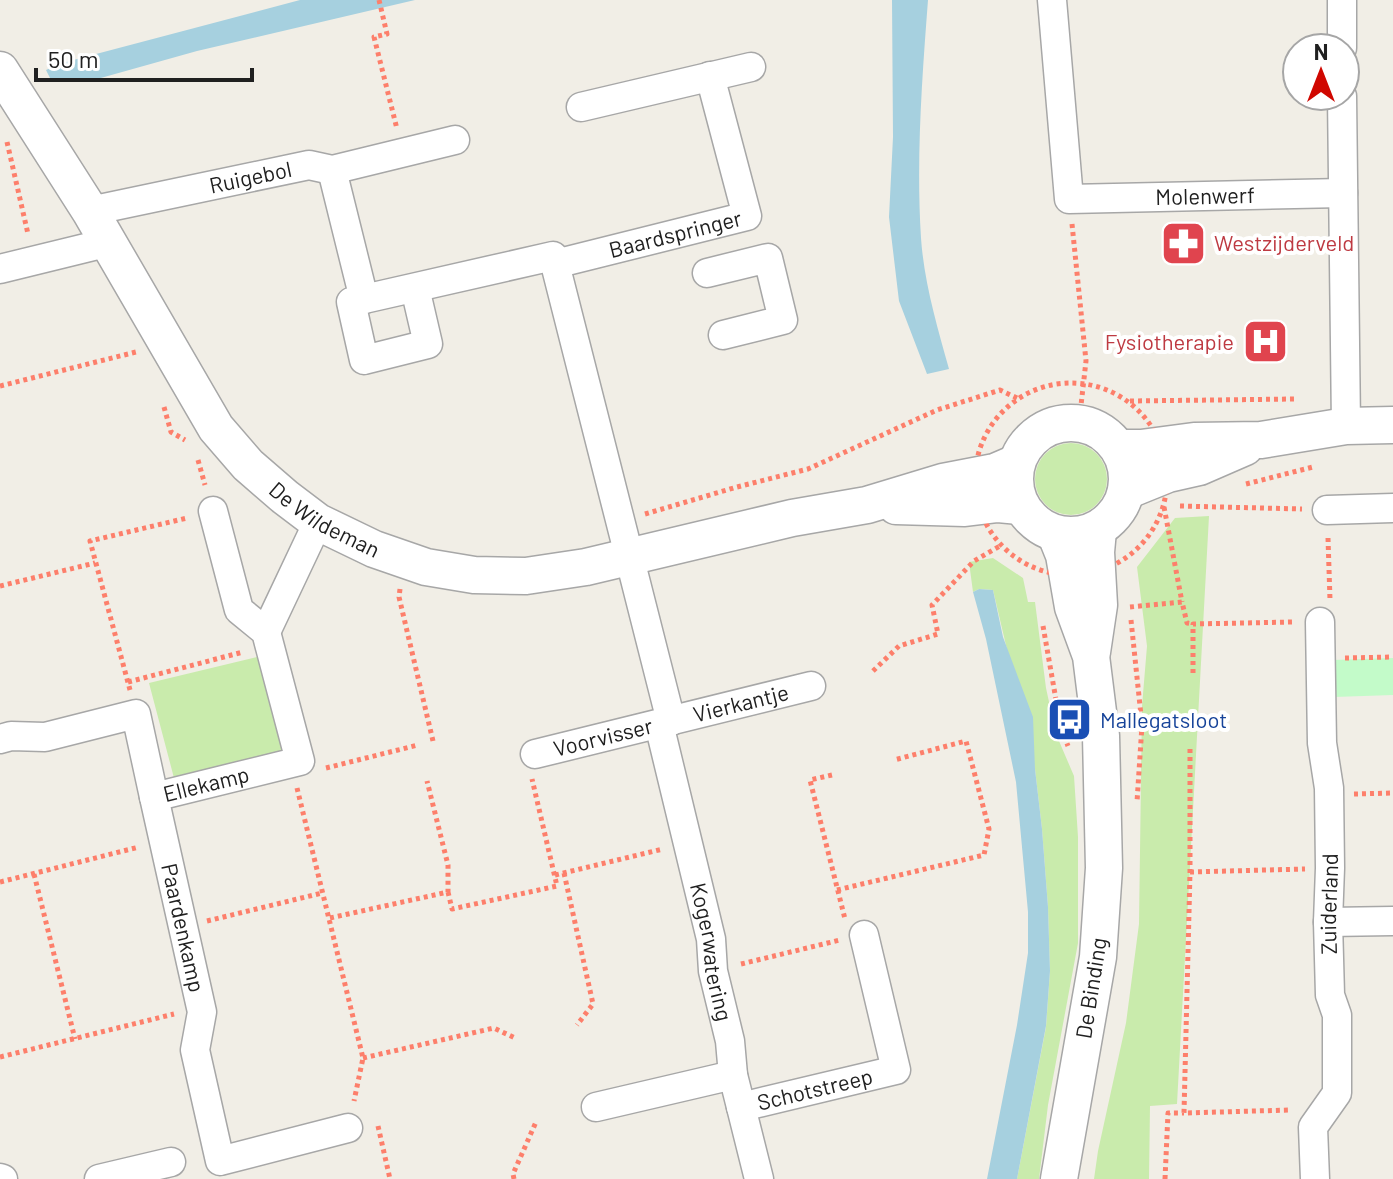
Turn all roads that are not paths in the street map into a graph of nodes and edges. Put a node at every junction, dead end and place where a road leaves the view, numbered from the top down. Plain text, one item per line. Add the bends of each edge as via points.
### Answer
1 (1052, 0) edge
2 (1342, 0) edge
3 (1342, 32) edge
4 (751, 67) dead end
5 (0, 70) edge
6 (710, 76) junction
7 (581, 107) dead end
8 (1342, 112) edge
9 (455, 140) dead end
10 (332, 170) junction
11 (1343, 193) junction
12 (90, 211) junction
13 (747, 216) junction
14 (110, 242) junction
15 (758, 260) junction
16 (555, 264) junction
17 (0, 269) edge
18 (707, 273) dead end
19 (415, 288) junction
20 (364, 299) junction
21 (723, 335) dead end
22 (1346, 412) junction
23 (1393, 425) edge
24 (1119, 448) junction
25 (1016, 463) junction
26 (1172, 481) junction
27 (977, 491) junction
28 (1126, 491) junction
29 (1020, 506) junction
30 (1393, 508) edge
31 (1327, 510) road end
32 (213, 511) road end
33 (318, 522) junction
34 (1098, 530) junction
35 (1056, 535) junction
36 (626, 538) junction
37 (1082, 573) junction
38 (1320, 622) road end
39 (268, 639) junction
40 (811, 686) dead end
41 (665, 722) junction
42 (0, 739) edge
43 (532, 763) road end
44 (154, 797) junction
45 (1393, 921) edge
46 (1328, 922) junction
47 (854, 933) road end
48 (733, 1075) junction
49 (596, 1107) dead end
50 (741, 1107) junction
51 (348, 1128) road end
52 (218, 1150) junction
53 (173, 1170) edge
54 (99, 1179) edge
55 (759, 1179) edge
56 (1059, 1179) edge
57 (1315, 1179) edge

1 - 11 street, Molenwerf via 1069,199
2 - 3 street
4 - 6 street
5 - 12 street, De Wildeman
6 - 7 street
6 - 13 street, Baardspringer
8 - 11 street
9 - 10 street, Ruigebol
10 - 12 street, Ruigebol via 309,165
10 - 20 street
11 - 22 street
12 - 14 street, De Wildeman
13 - 15 street
13 - 16 street, Baardspringer
14 - 17 street
14 - 33 street, De Wildeman via 216,428 248,465
15 - 18 street
15 - 21 street via 768,258 783,320
16 - 19 street, Baardspringer via 553,256
16 - 36 street
19 - 20 street, Baardspringer
19 - 20 street via 428,344 364,360 351,302
22 - 23 street
22 - 26 street via 1261,440 1194,441
24 - 25 street via 1102,432 1079,423 1051,425 1032,437
24 - 26 street
24 - 28 street via 1127,467
25 - 27 street, De Wildeman via 995,472
25 - 29 street via 1014,487
26 - 28 street
27 - 29 street, De Wildeman
27 - 36 street, De Wildeman
28 - 34 street via 1116,514
29 - 35 street
30 - 31 street
32 - 39 street via 239,610
33 - 36 street, De Wildeman via 426,567 474,575 526,576 586,567
33 - 39 street
34 - 35 street
34 - 37 street, De Binding
35 - 37 street, De Binding
36 - 41 street, Kogerwatering
37 - 56 street, De Binding via 1099,605 1091,656 1101,736 1104,868 1098,957
38 - 46 street, Zuiderland via 1322,743 1329,795
39 - 44 street, Ellekamp via 300,761 292,770
40 - 41 street, Vierkantje
41 - 43 street, Voorvisser
41 - 48 street, Kogerwatering via 711,939
42 - 44 street, Ellekamp via 45,737 136,714
44 - 52 street, Paardenkamp via 202,1012 195,1050
45 - 46 street
46 - 57 street, Zuiderland via 1330,995 1337,1015 1337,1093 1313,1127
47 - 50 street, Schotstreep via 896,1070
48 - 49 street
48 - 50 street, Kogerwatering
50 - 55 street, Kogerwatering
51 - 52 street via 220,1161
52 - 53 street
53 - 54 street

